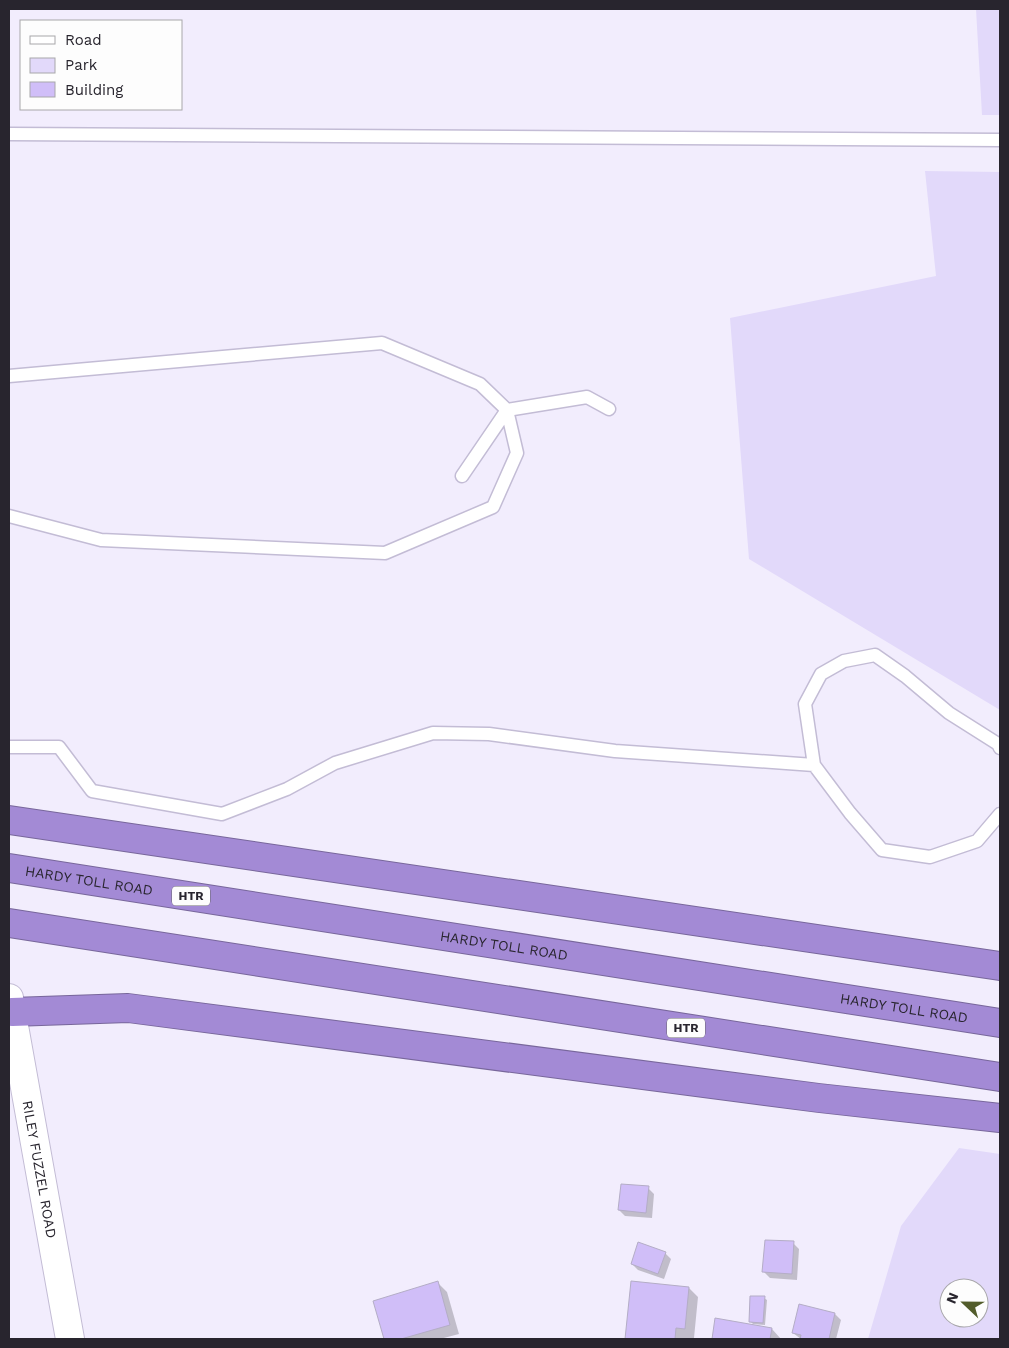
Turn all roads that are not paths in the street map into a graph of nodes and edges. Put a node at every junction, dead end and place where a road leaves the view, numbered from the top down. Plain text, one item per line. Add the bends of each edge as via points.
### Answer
1 (9, 134) edge
2 (1000, 140) edge
3 (9, 376) edge
4 (610, 409) dead end
5 (506, 410) junction
6 (462, 476) dead end
7 (9, 516) edge
8 (9, 748) edge
9 (1000, 748) edge
10 (814, 765) junction
11 (1000, 814) edge
12 (9, 820) edge
13 (9, 868) edge
14 (9, 923) edge
15 (1000, 966) edge
16 (10, 1005) edge
17 (1000, 1023) edge
18 (1000, 1077) edge
19 (1000, 1118) edge
20 (70, 1339) edge

1 - 2 lane
3 - 5 lane via 382,343 480,384
4 - 5 lane via 587,397
5 - 6 lane
5 - 7 lane via 517,453 493,507 385,553 101,540
8 - 10 lane via 59,747 92,792 222,814 288,789 335,763 434,733 489,734 615,751
9 - 10 lane via 875,655 844,661 821,674 805,704
10 - 11 lane via 882,850 930,857 977,841
12 - 15 highway
13 - 17 highway, HARDY TOLL ROAD / HTR
14 - 18 highway, HTR
16 - 19 highway via 128,1008 819,1098
16 - 20 main road, RILEY FUZZEL ROAD

